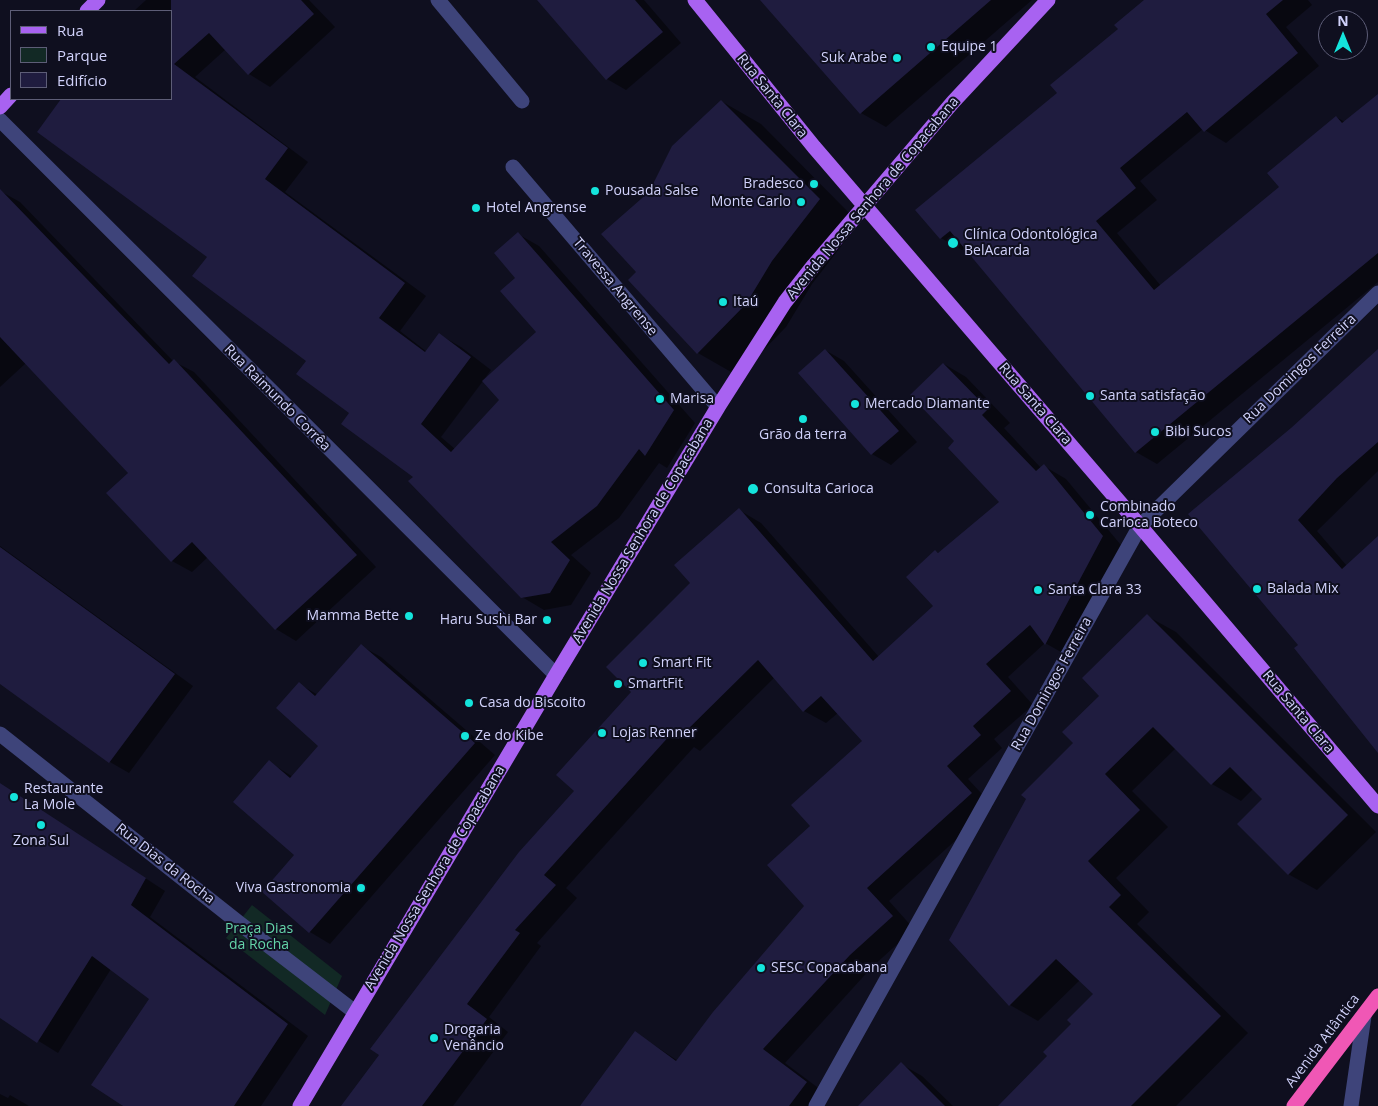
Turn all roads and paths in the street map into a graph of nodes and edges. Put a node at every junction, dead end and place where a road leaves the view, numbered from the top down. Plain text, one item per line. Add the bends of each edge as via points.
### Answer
1 (98, 0) edge
2 (438, 0) edge
3 (695, 0) edge
4 (1048, 0) edge
5 (88, 10) edge
6 (10, 96) edge
7 (522, 101) dead end
8 (0, 108) edge
9 (0, 120) edge
10 (513, 166) dead end
11 (864, 205) junction
12 (1378, 294) edge
13 (718, 407) junction
14 (1140, 526) junction
15 (556, 675) junction
16 (0, 734) edge
17 (1378, 806) edge
18 (1378, 996) edge
19 (355, 1012) junction
20 (1364, 1016) junction
21 (300, 1106) edge
22 (816, 1106) edge
23 (1294, 1106) edge
24 (1351, 1106) edge

1 - 5 main road
2 - 7 street
3 - 11 main road, Rua Santa Clara
4 - 11 main road, Avenida Nossa Senhora de Copacabana via 953,102
6 - 8 main road
9 - 15 street, Rua Raimundo Corrêa
10 - 13 street, Travessa Angrense
11 - 13 main road, Avenida Nossa Senhora de Copacabana via 785,302
11 - 14 main road, Rua Santa Clara
12 - 14 street, Rua Domingos Ferreira
13 - 15 main road, Avenida Nossa Senhora de Copacabana
14 - 17 main road, Rua Santa Clara
14 - 22 street, Rua Domingos Ferreira
15 - 19 main road, Avenida Nossa Senhora de Copacabana
16 - 19 street, Rua Dias da Rocha
18 - 20 highway, Avenida Atlântica
19 - 21 main road, Avenida Nossa Senhora de Copacabana
20 - 23 highway, Avenida Atlântica
20 - 24 street

